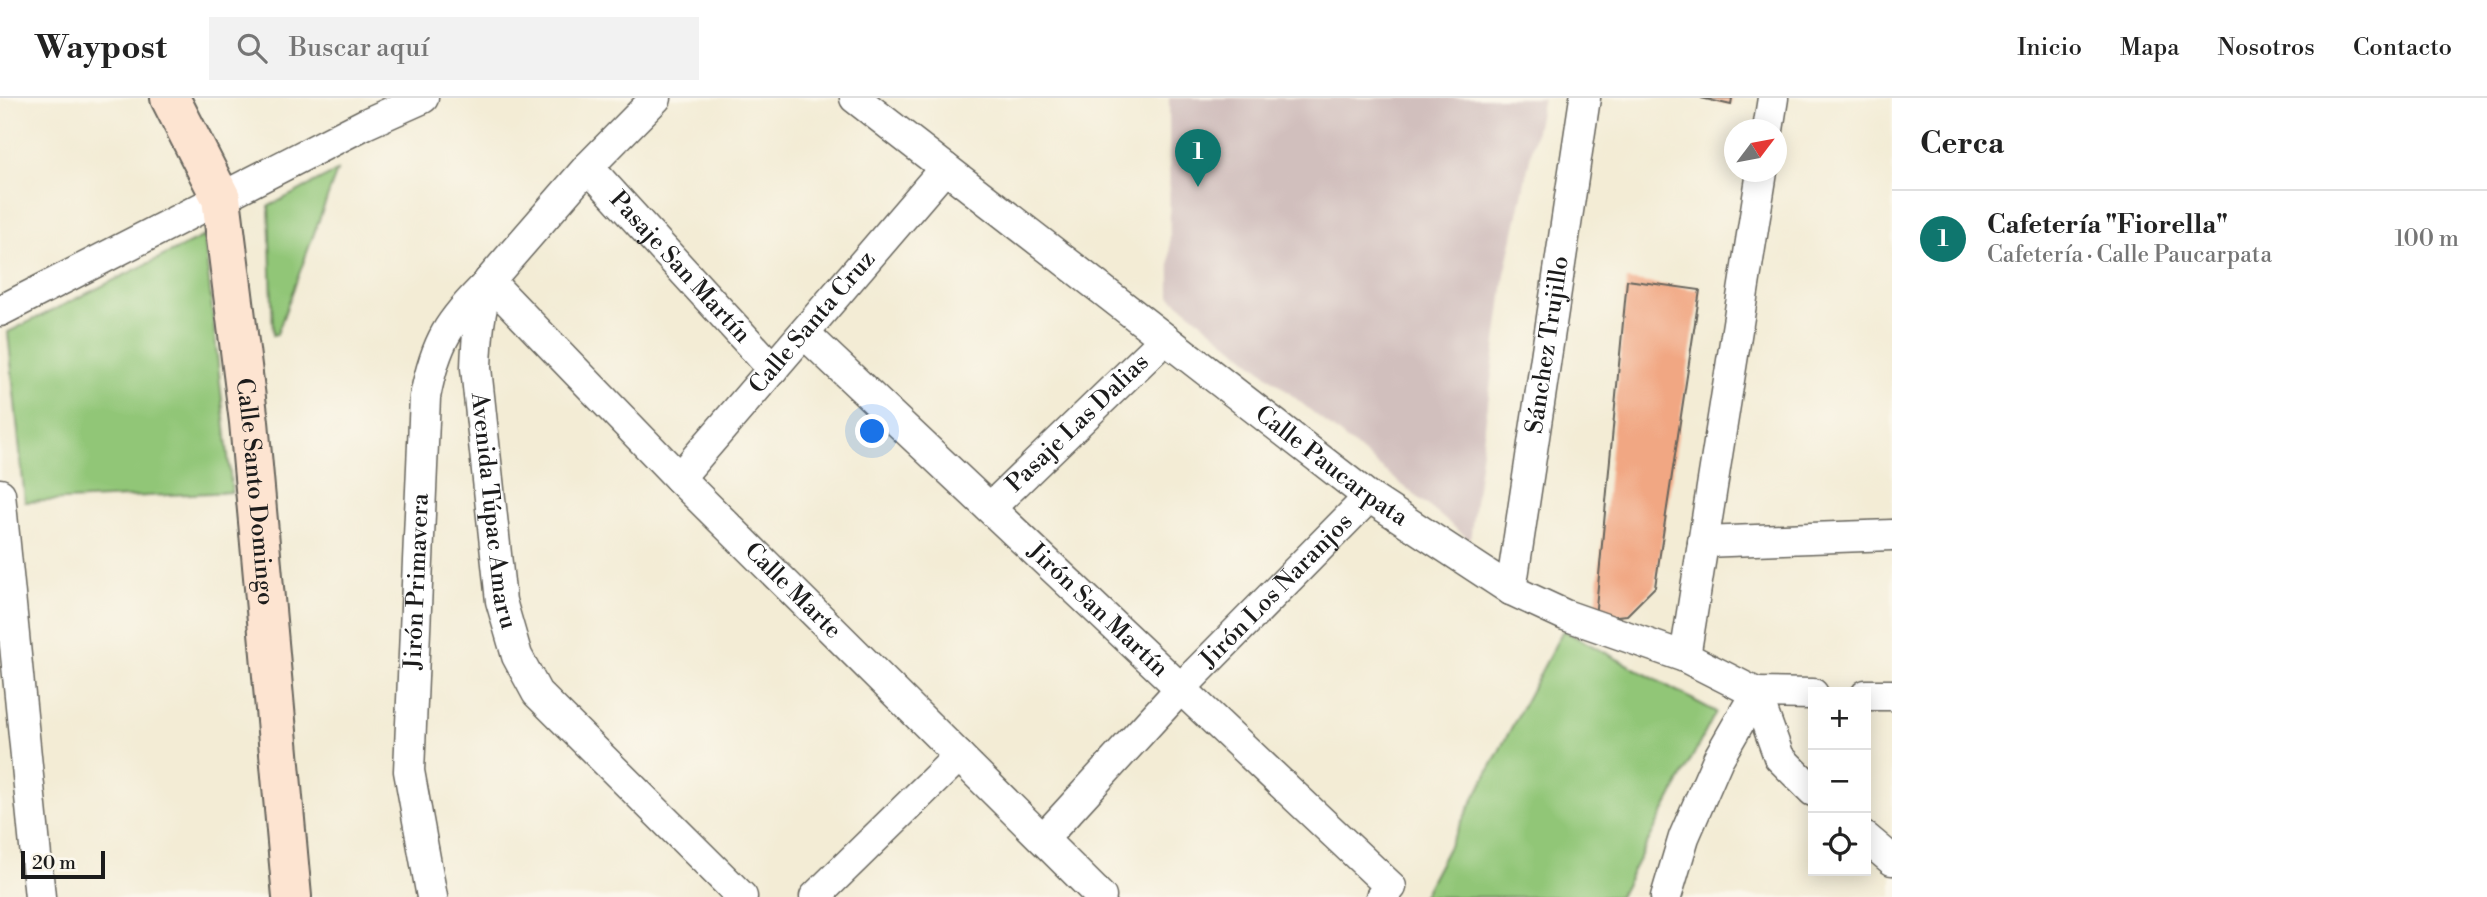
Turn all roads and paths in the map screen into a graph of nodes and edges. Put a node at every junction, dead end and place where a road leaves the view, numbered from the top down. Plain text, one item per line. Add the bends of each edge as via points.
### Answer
1 (170, 98) edge
2 (423, 98) edge
3 (656, 98) edge
4 (855, 98) edge
5 (1585, 98) edge
6 (1773, 98) edge
7 (1770, 119) edge
8 (587, 167) junction
9 (945, 168) junction
10 (1760, 182) edge
11 (221, 198) junction
12 (489, 281) junction
13 (0, 311) edge
14 (804, 333) junction
15 (1165, 339) junction
16 (773, 369) junction
17 (679, 478) junction
18 (0, 494) edge
19 (1369, 497) junction
20 (990, 508) junction
21 (1892, 535) edge
22 (1703, 542) junction
23 (1511, 590) junction
24 (1685, 656) junction
25 (1181, 688) junction
26 (1756, 693) junction
27 (1808, 694) edge
28 (1871, 695) edge
29 (1892, 695) edge
30 (959, 757) junction
31 (1808, 786) edge
32 (1043, 839) junction
33 (1871, 842) edge
34 (1892, 860) edge
35 (1386, 892) edge
36 (40, 897) edge
37 (292, 897) edge
38 (432, 897) edge
39 (741, 897) edge
40 (815, 897) edge
41 (1101, 897) edge
42 (1666, 897) edge

1 - 11 street, Calle Santo Domingo
2 - 11 street
3 - 8 street, Avenida Túpac Amaru
4 - 9 street, Calle Paucarpata
5 - 23 street, Sánchez Trujillo
6 - 7 street
8 - 12 street, Avenida Túpac Amaru
8 - 16 street, Pasaje San Martín
9 - 14 street, Calle Santa Cruz
9 - 15 street, Calle Paucarpata
10 - 22 street
11 - 13 street
11 - 37 street, Calle Santo Domingo via 249,422
12 - 17 street, Calle Marte
12 - 38 street, Jirón Primavera via 445,333 431,365 425,397 409,771
12 - 39 street, Avenida Túpac Amaru via 477,332 476,368 501,601 517,656 537,693
14 - 16 street, Calle Santa Cruz
14 - 20 street, Jirón San Martín
15 - 19 street, Calle Paucarpata
15 - 20 street, Pasaje Las Dalias
16 - 17 street, Calle Santa Cruz
17 - 30 street, Calle Marte
18 - 36 street
19 - 23 street, Calle Paucarpata
19 - 25 street, Jirón Los Naranjos
20 - 25 street, Jirón San Martín
21 - 22 street
22 - 24 street
23 - 24 street, Calle Paucarpata via 1565,615
24 - 26 street, Calle Paucarpata
25 - 32 street, Jirón Los Naranjos
25 - 35 street, Jirón San Martín
26 - 27 street
26 - 31 street via 1779,757
26 - 42 street via 1718,760 1684,837
28 - 29 street
30 - 32 street, Calle Marte
30 - 40 street
32 - 41 street, Calle Marte
33 - 34 street

